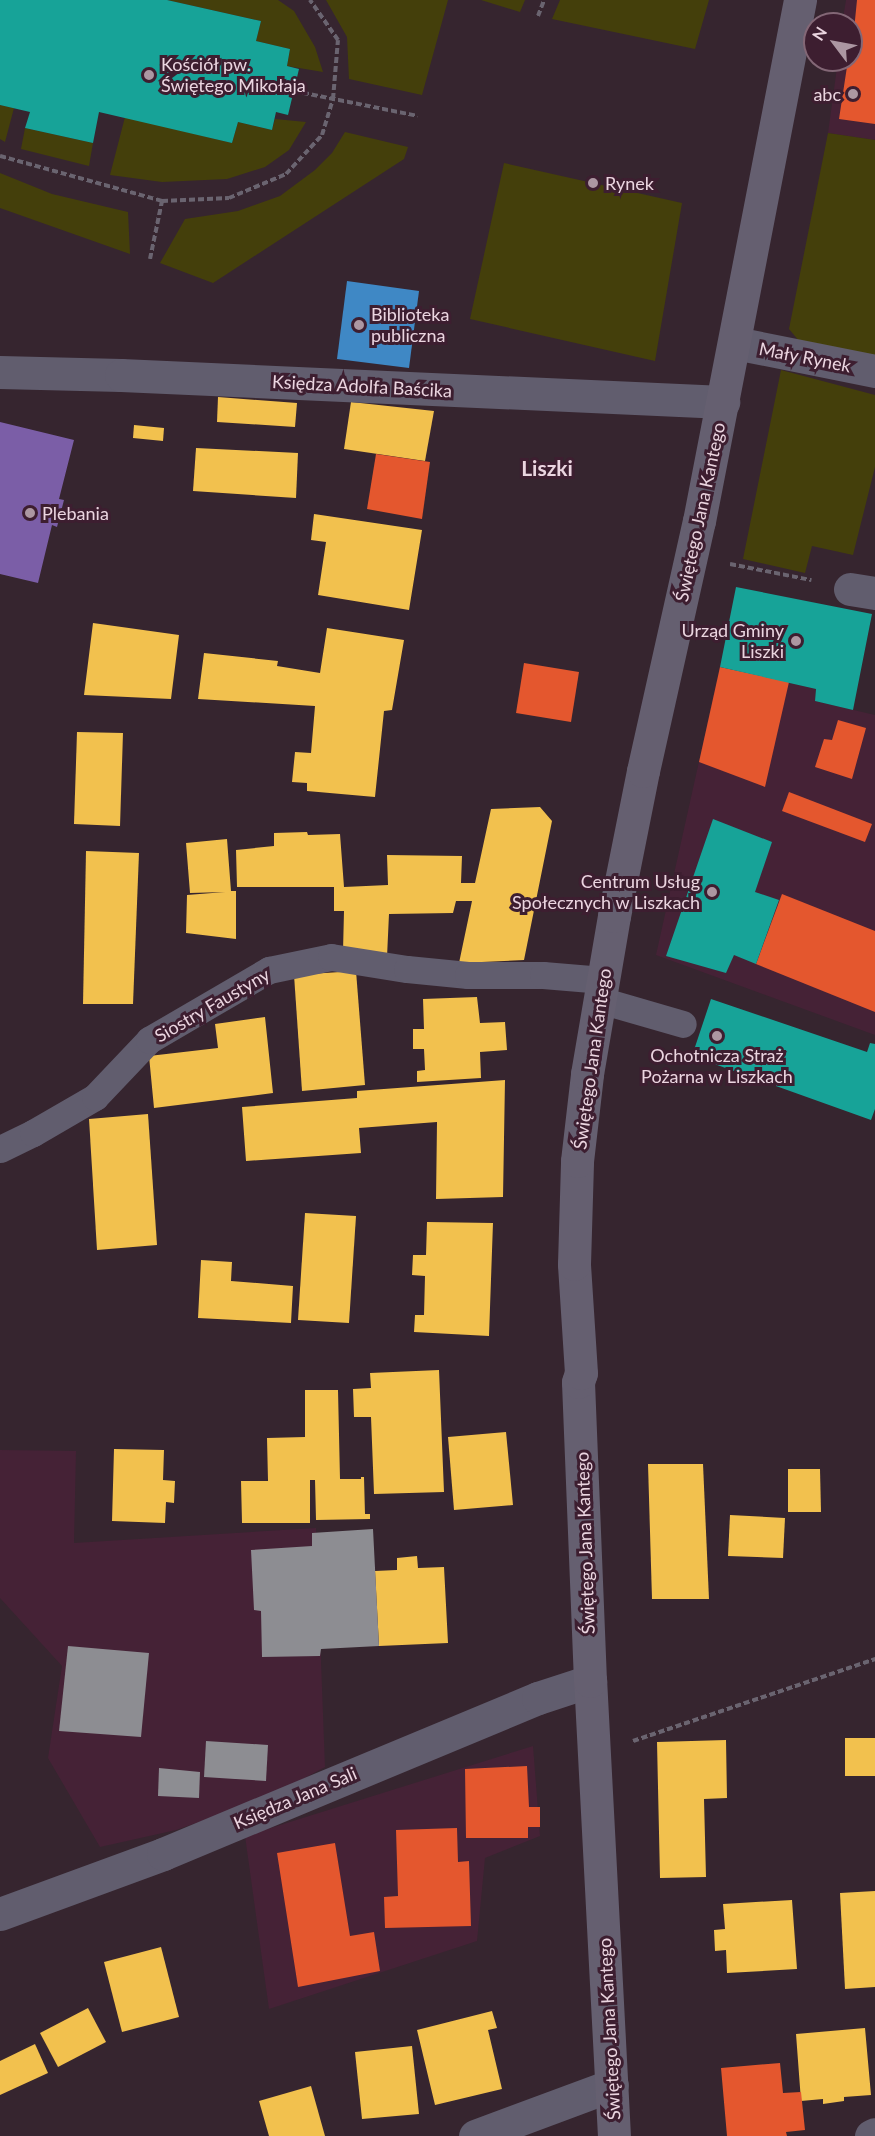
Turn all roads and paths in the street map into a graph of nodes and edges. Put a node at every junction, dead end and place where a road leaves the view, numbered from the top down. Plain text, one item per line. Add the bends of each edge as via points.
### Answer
1 (310, 0) edge
2 (544, 0) edge
3 (800, 0) edge
4 (538, 16) dead end
5 (294, 91) dead end
6 (333, 99) junction
7 (418, 116) dead end
8 (0, 156) edge
9 (162, 201) junction
10 (150, 259) dead end
11 (735, 343) junction
12 (875, 371) edge
13 (0, 372) edge
14 (723, 402) junction
15 (726, 563) dead end
16 (862, 591) edge
17 (601, 990) junction
18 (683, 1024) dead end
19 (0, 1149) edge
20 (875, 1659) edge
21 (590, 1681) junction
22 (626, 1743) dead end
23 (0, 1914) edge
24 (612, 2085) junction
25 (475, 2136) edge
26 (614, 2136) edge

1 - 6 path via 338,40
2 - 4 path
3 - 11 main road, Świętego Jana Kantego
5 - 6 path
6 - 7 path
6 - 9 path via 322,135 286,174 229,198
8 - 9 path
9 - 10 path
11 - 12 street, Mały Rynek
11 - 14 main road, Świętego Jana Kantego
13 - 14 street, Księdza Adolfa Baścika
14 - 17 main road, Świętego Jana Kantego via 643,771
15 - 16 path
17 - 18 lane, Siostry Faustyny
17 - 19 lane, Siostry Faustyny via 543,975 468,975 331,957 269,970 149,1040 95,1097
17 - 21 main road, Świętego Jana Kantego via 579,1144 574,1264
20 - 22 path
21 - 23 street, Księdza Jana Sali via 538,1698 163,1854
21 - 24 main road, Świętego Jana Kantego
24 - 25 street
24 - 26 main road, Świętego Jana Kantego

